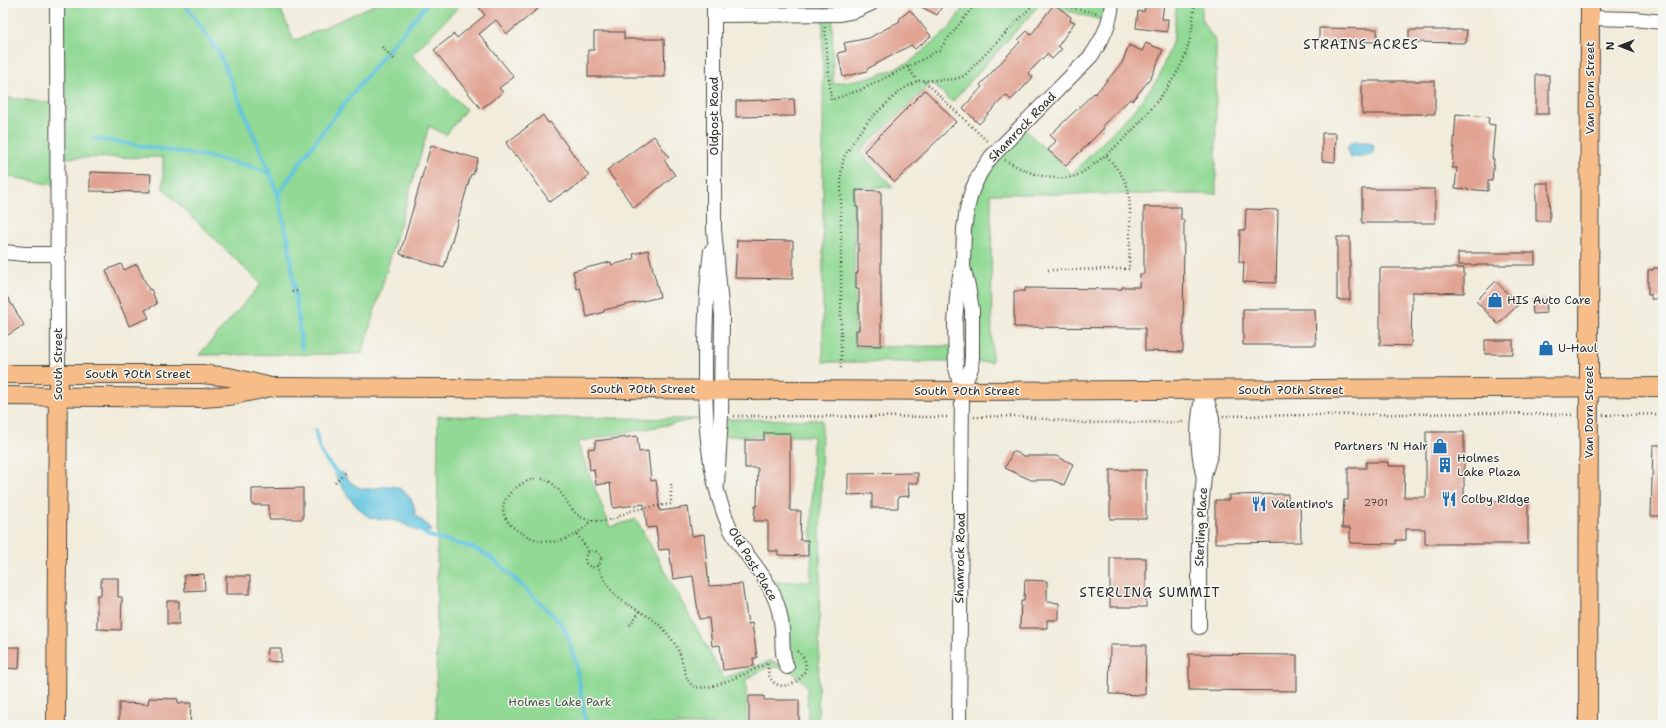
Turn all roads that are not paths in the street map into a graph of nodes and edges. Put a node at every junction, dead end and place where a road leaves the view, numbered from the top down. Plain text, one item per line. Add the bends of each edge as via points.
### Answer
1 (57, 3) edge
2 (872, 3) edge
3 (714, 9) edge
4 (1112, 9) edge
5 (1590, 10) edge
6 (1663, 22) edge
7 (3, 252) edge
8 (58, 254) junction
9 (58, 373) junction
10 (3, 374) edge
11 (271, 387) junction
12 (1589, 387) junction
13 (1663, 387) edge
14 (714, 390) junction
15 (1204, 390) junction
16 (962, 391) junction
17 (58, 395) junction
18 (3, 396) edge
19 (1198, 627) dead end
20 (787, 667) dead end
21 (56, 725) edge
22 (959, 725) edge
23 (1588, 725) edge

1 - 8 street, South Street
2 - 3 street via 855,11 828,15
3 - 14 street, Oldpost Road via 714,229 705,312
4 - 16 street, Shamrock Road via 1107,30 1091,56 996,151 980,173 972,190 967,209 963,265 972,310 972,357 971,368
5 - 6 street
5 - 12 main road, Van Dorn Street
7 - 8 street
8 - 9 street, South Street
9 - 10 main road, South 70th Street
9 - 11 main road, South 70th Street via 202,374 229,377
9 - 17 main road, South Street
11 - 14 main road, South 70th Street
11 - 17 main road, South 70th Street via 229,396 203,398
12 - 13 main road, South 70th Street
12 - 15 main road, South 70th Street
12 - 23 main road, Van Dorn Street
14 - 16 main road, South 70th Street
14 - 20 street, Old Post Place via 708,443 716,484 724,513 738,543 773,592 779,609 783,655
15 - 16 main road, South 70th Street
15 - 19 street, Sterling Place via 1212,418 1211,452 1204,475 1198,546
16 - 22 street, Shamrock Road
17 - 18 main road, South 70th Street
17 - 21 main road, South Street

